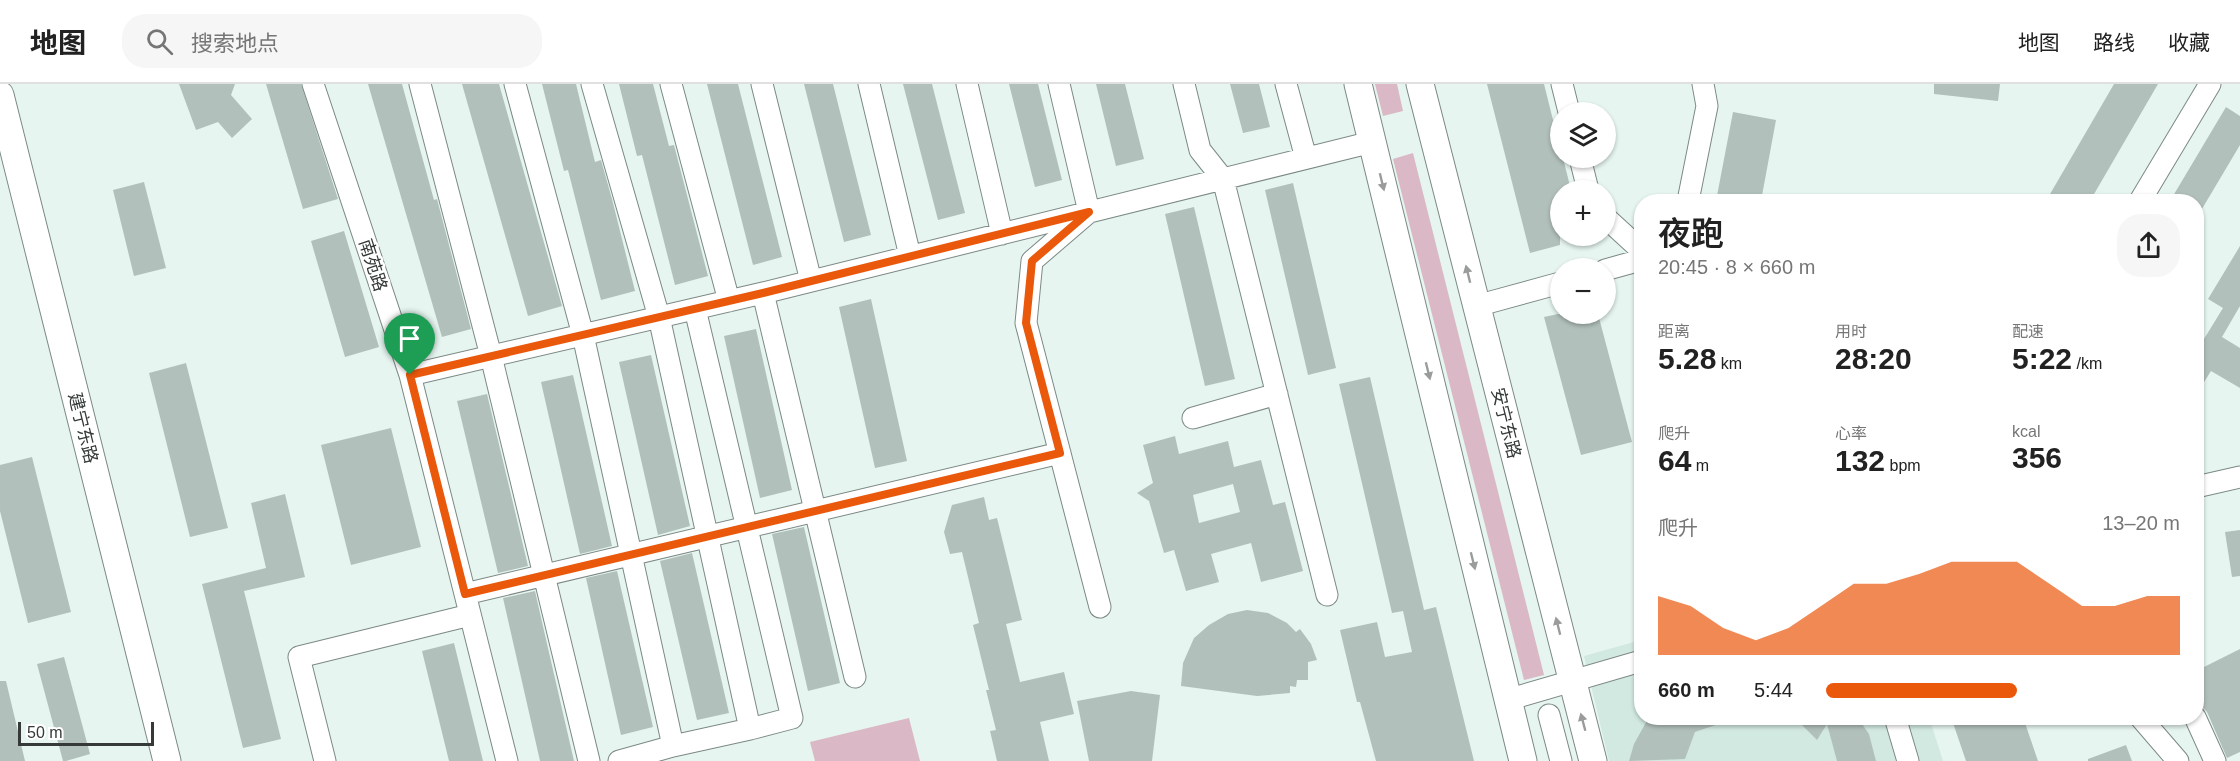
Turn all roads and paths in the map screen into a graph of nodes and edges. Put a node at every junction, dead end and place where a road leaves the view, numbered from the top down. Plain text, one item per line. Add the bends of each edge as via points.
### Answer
1 (313, 84) edge
2 (420, 84) edge
3 (515, 84) edge
4 (592, 84) edge
5 (671, 84) edge
6 (762, 84) edge
7 (869, 84) edge
8 (967, 84) edge
9 (1059, 84) edge
10 (1184, 84) edge
11 (1286, 84) edge
12 (1358, 84) edge
13 (1419, 84) edge
14 (1562, 84) edge
15 (1703, 84) edge
16 (2210, 84) edge
17 (0, 94) edge
18 (1566, 102) edge
19 (1372, 142) junction
20 (1306, 158) junction
21 (1223, 179) junction
22 (1689, 194) edge
23 (2144, 194) edge
24 (1089, 212) junction
25 (1616, 227) edge
26 (1002, 234) junction
27 (1634, 244) edge
28 (910, 256) junction
29 (1634, 263) edge
30 (1616, 267) edge
31 (812, 281) junction
32 (1550, 286) edge
33 (763, 293) junction
34 (729, 301) junction
35 (1476, 306) junction
36 (695, 309) junction
37 (659, 317) junction
38 (583, 335) junction
39 (491, 356) junction
40 (410, 375) junction
41 (1277, 394) junction
42 (1193, 417) dead end
43 (1060, 453) junction
44 (2240, 477) edge
45 (2204, 485) edge
46 (815, 511) junction
47 (748, 527) junction
48 (706, 537) junction
49 (632, 554) junction
50 (545, 575) junction
51 (465, 594) junction
52 (1327, 595) dead end
53 (1100, 607) dead end
54 (470, 615) junction
55 (1634, 663) edge
56 (855, 677) dead end
57 (1572, 683) junction
58 (1507, 700) junction
59 (1549, 715) junction
60 (1897, 725) edge
61 (2147, 725) edge
62 (2199, 725) edge
63 (750, 729) junction
64 (673, 746) junction
65 (167, 761) edge
66 (325, 761) edge
67 (507, 761) edge
68 (589, 761) edge
69 (619, 761) edge
70 (1522, 761) edge
71 (1561, 761) edge
72 (1593, 761) edge
73 (1908, 761) edge
74 (2178, 761) edge
75 (2215, 761) edge

1 - 40 street, 南苑路
2 - 39 street
3 - 38 street
4 - 37 street
5 - 34 street
6 - 31 street
7 - 28 street
8 - 26 street
9 - 24 street
10 - 21 street via 1200,150
11 - 20 street
12 - 19 main road
35 -> 13 main road, 安宁东路
14 - 18 street
15 - 22 street via 1707,105
16 - 23 street
17 - 65 main road, 建宁东路
19 - 20 street
19 -> 58 main road
20 - 21 street
21 - 24 street
21 - 41 street
24 - 26 street
24 - 43 street via 1032,261 1026,323
25 - 27 street
26 - 28 street
28 - 31 street
29 - 30 street
31 - 33 street
32 - 35 street
33 - 34 street
33 - 46 street
34 - 36 street
57 -> 35 main road, 安宁东路
36 - 37 street
36 - 47 street
37 - 38 street
37 - 48 street
38 - 39 street
38 - 49 street
39 - 40 street
39 - 50 street
40 - 51 street, 南苑路
41 - 42 street
41 - 52 street
43 - 46 street
43 - 53 street
44 - 45 street
46 - 47 street
46 - 56 street
47 - 48 street
47 - 63 street via 792,718
48 - 49 street
48 - 63 street
49 - 50 street
49 - 64 street
50 - 51 street
50 - 68 street
51 - 54 street, 南苑路
54 - 66 street via 298,657
54 - 67 street, 南苑路
55 - 57 street
57 - 58 street
57 - 59 street
72 -> 57 main road, 安宁东路
58 - 59 street
58 - 70 main road
59 - 71 street
60 - 73 street
61 - 74 street
62 - 75 street
63 - 64 street
64 - 69 street

